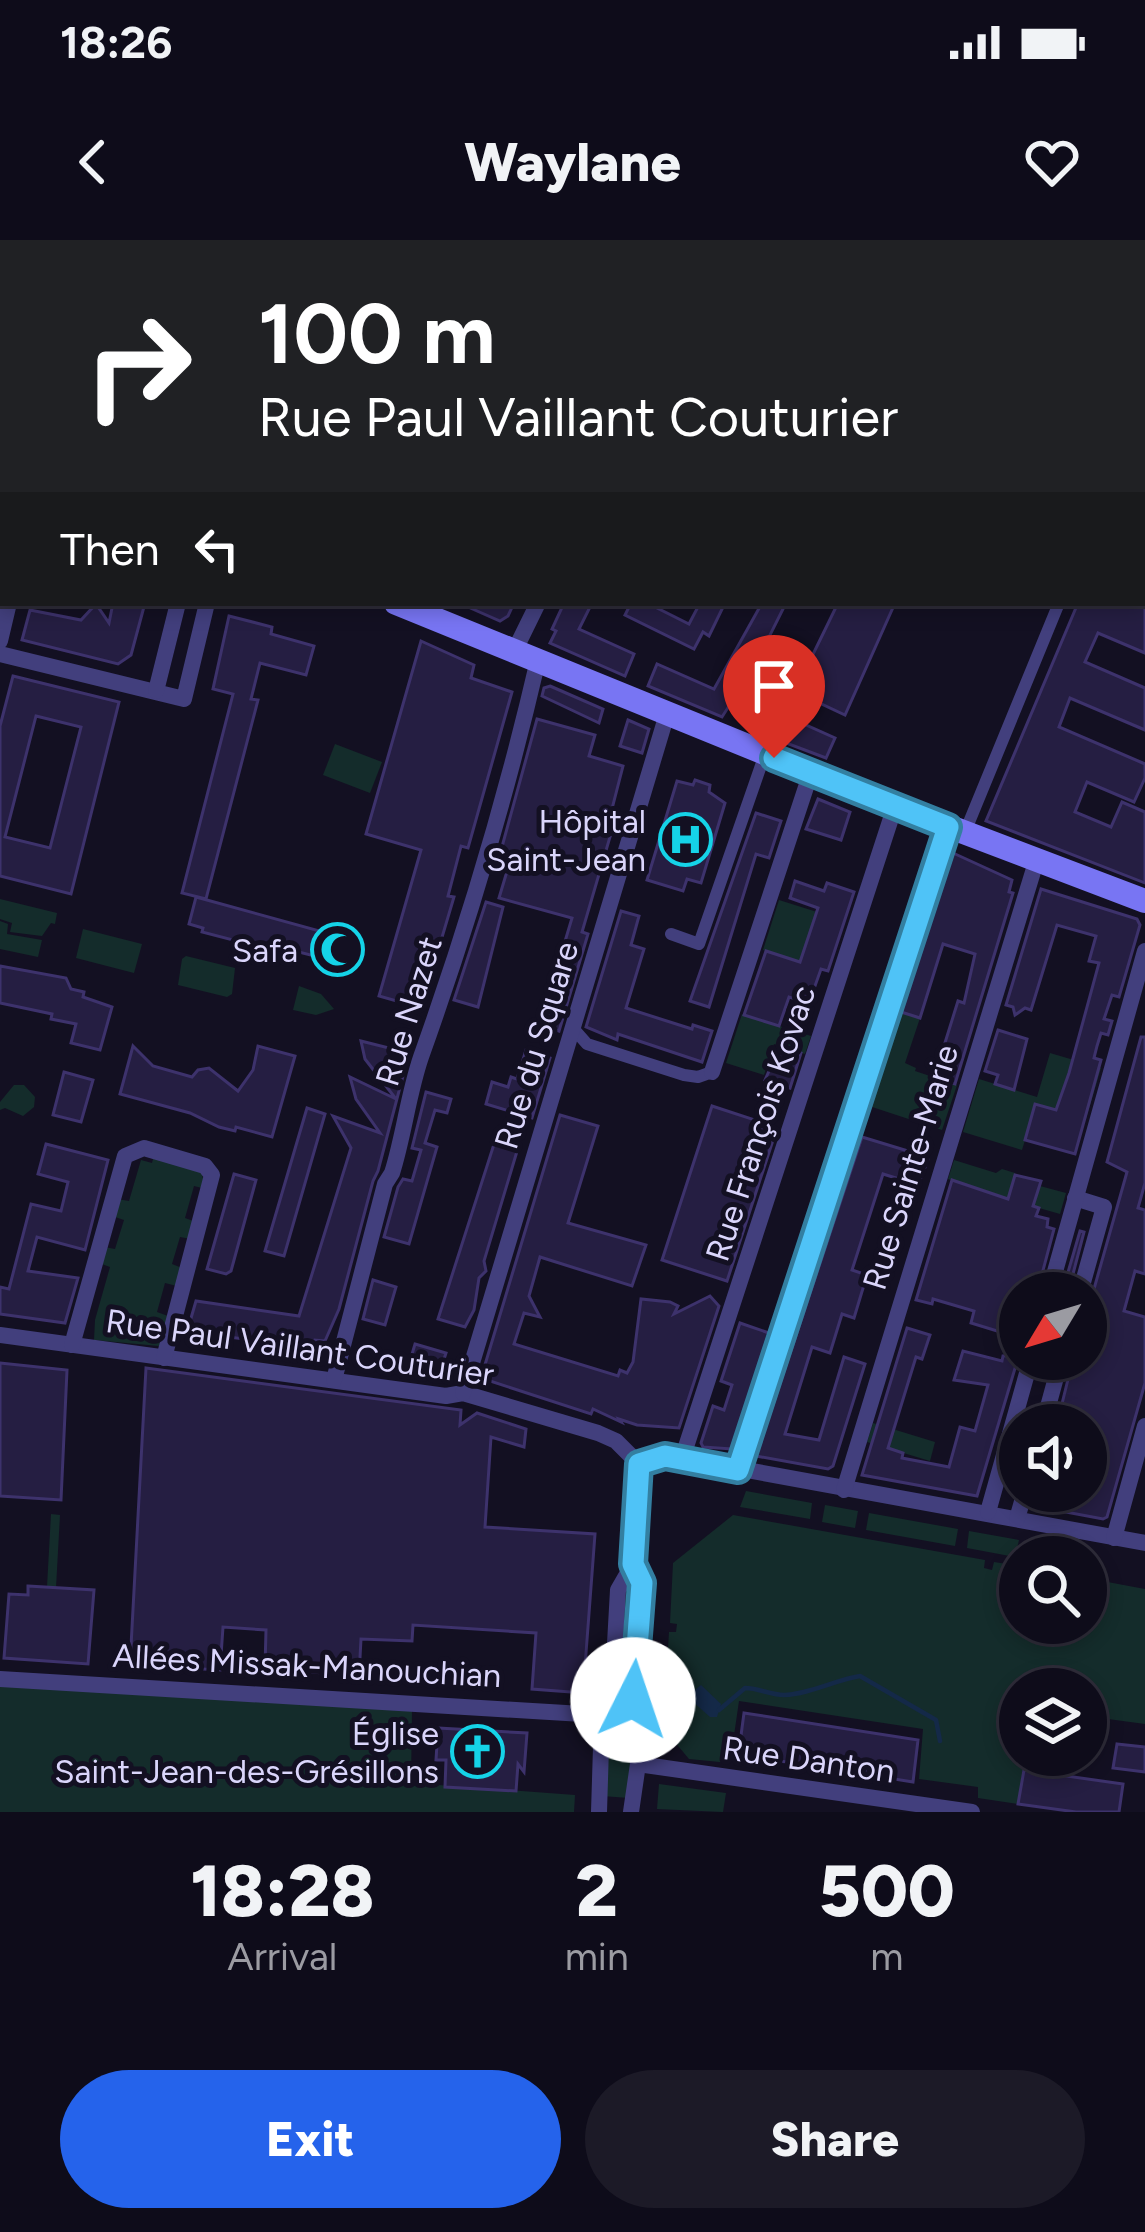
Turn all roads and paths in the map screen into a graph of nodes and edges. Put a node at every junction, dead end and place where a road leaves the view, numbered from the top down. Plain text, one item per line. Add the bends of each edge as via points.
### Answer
1 (8, 606) edge
2 (177, 606) edge
3 (206, 606) edge
4 (404, 606) edge
5 (537, 606) edge
6 (1058, 606) edge
7 (0, 641) edge
8 (0, 654) edge
9 (527, 655) junction
10 (156, 692) junction
11 (667, 714) junction
12 (765, 754) junction
13 (811, 772) junction
14 (895, 806) junction
15 (957, 830) junction
16 (1036, 862) junction
17 (1145, 901) edge
18 (671, 934) dead end
19 (1145, 951) edge
20 (572, 1027) junction
21 (712, 1072) joint
22 (1075, 1198) junction
23 (1055, 1272) edge
24 (1086, 1272) edge
25 (0, 1335) edge
26 (72, 1345) junction
27 (164, 1358) junction
28 (334, 1380) junction
29 (1025, 1380) edge
30 (463, 1394) junction
31 (1145, 1426) edge
32 (682, 1459) junction
33 (639, 1464) junction
34 (738, 1470) junction
35 (844, 1490) junction
36 (1019, 1512) edge
37 (988, 1513) junction
38 (1017, 1519) junction
39 (1114, 1538) junction
40 (1145, 1543) edge
41 (633, 1564) junction
42 (0, 1678) edge
43 (610, 1715) junction
44 (632, 1717) junction
45 (638, 1764) junction
46 (598, 1812) edge
47 (631, 1812) edge
48 (972, 1812) edge

1 - 7 street
2 - 10 street
3 - 10 street via 184,698
4 - 9 main road
5 - 9 street, Rue Nazet
6 - 15 street
8 - 10 street
9 - 11 main road
9 - 28 street, Rue Nazet via 475,895 421,1058
11 - 12 main road
11 - 20 street, Rue du Square
12 - 13 main road
12 - 18 street via 699,944
13 - 14 main road
13 - 21 street
14 - 15 main road
14 - 32 street, Rue François Kovac
15 - 16 main road
15 - 34 street
16 - 17 main road
16 - 35 street, Rue Sainte-Marie
19 - 22 street
20 - 21 street via 587,1045 684,1075
20 - 30 street, Rue du Square
22 - 23 street
22 - 24 street via 1104,1207
25 - 26 street, Rue Paul Vaillant Couturier
26 - 27 street, Rue Paul Vaillant Couturier
26 - 27 street via 125,1156 144,1148 206,1166 212,1175
27 - 28 street, Rue Paul Vaillant Couturier
28 - 30 street, Rue Paul Vaillant Couturier
29 - 37 street
30 - 33 street, Rue Paul Vaillant Couturier via 598,1433
31 - 39 street
32 - 33 street
32 - 34 street
33 - 41 street
34 - 35 street
35 - 37 street
36 - 38 street
37 - 38 street
38 - 39 street
39 - 40 street
41 - 43 street via 618,1590
41 - 44 street via 642,1583
42 - 43 street, Allées Missak-Manouchian
43 - 44 street, Allées Missak-Manouchian
43 - 46 street
44 - 45 street
45 - 47 street
45 - 48 street, Rue Danton

